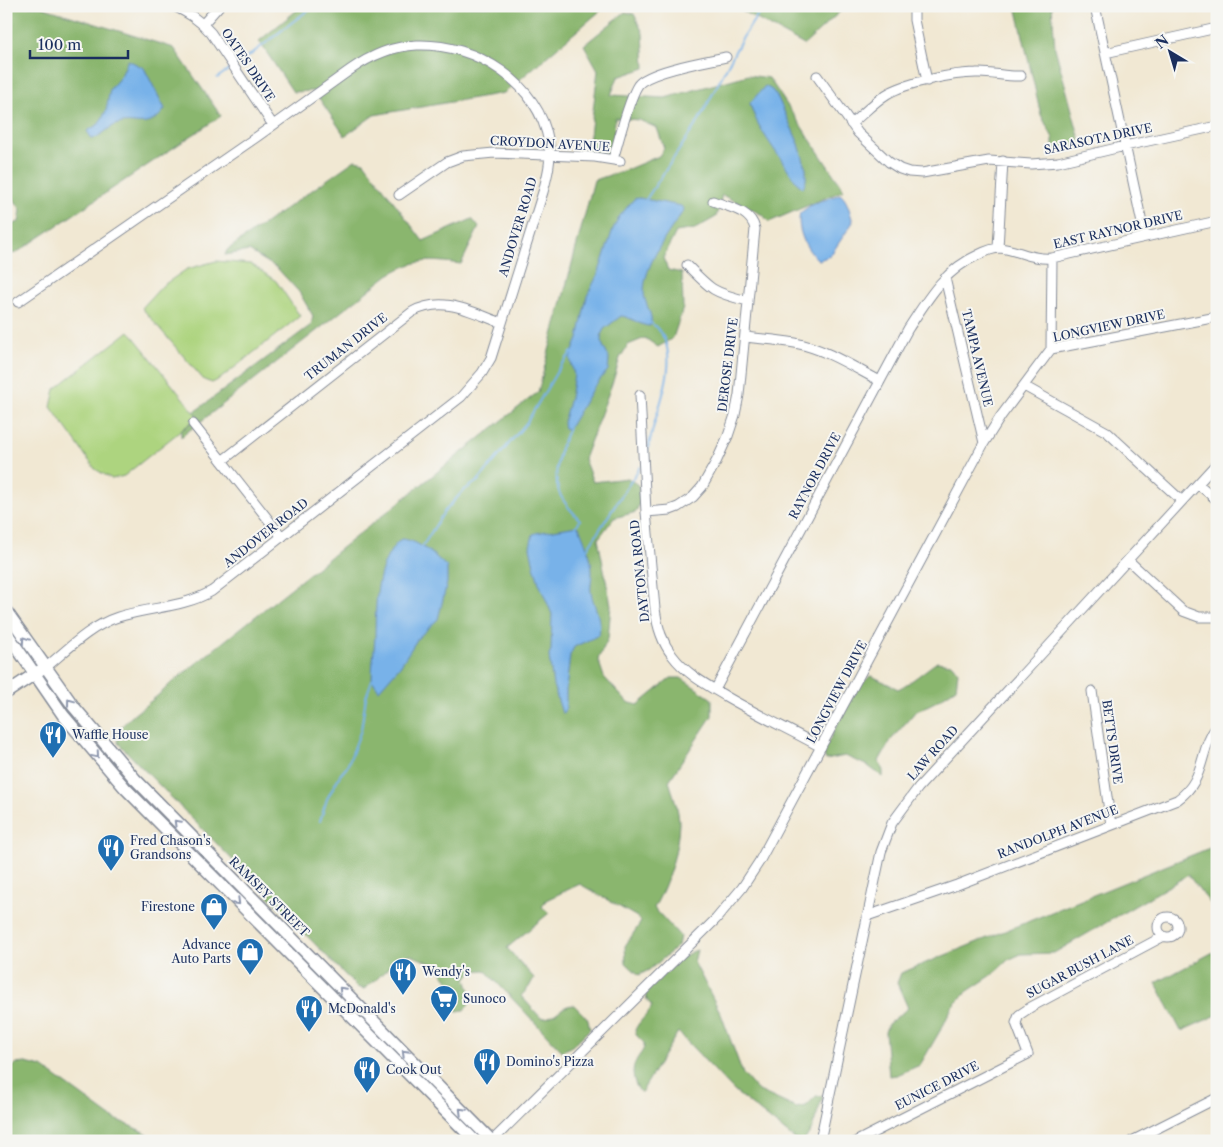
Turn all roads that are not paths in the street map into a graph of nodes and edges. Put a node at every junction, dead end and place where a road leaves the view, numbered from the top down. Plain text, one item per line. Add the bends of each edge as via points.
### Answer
1 (174, 6) edge
2 (219, 6) edge
3 (914, 6) edge
4 (1096, 6) edge
5 (203, 24) junction
6 (1217, 28) edge
7 (1105, 53) junction
8 (726, 57) dead end
9 (817, 76) dead end
10 (1022, 76) dead end
11 (928, 81) junction
12 (851, 124) junction
13 (273, 125) junction
14 (1217, 126) edge
15 (1125, 146) junction
16 (549, 155) junction
17 (1002, 161) junction
18 (399, 195) dead end
19 (713, 201) dead end
20 (1217, 221) edge
21 (1144, 237) junction
22 (998, 248) junction
23 (1052, 258) junction
24 (687, 265) dead end
25 (945, 278) junction
26 (748, 301) junction
27 (18, 302) dead end
28 (1217, 317) edge
29 (502, 323) junction
30 (745, 337) junction
31 (1051, 349) junction
32 (880, 381) junction
33 (1024, 386) junction
34 (640, 395) dead end
35 (193, 424) dead end
36 (984, 443) junction
37 (222, 461) junction
38 (1217, 463) edge
39 (1198, 484) junction
40 (1217, 500) edge
41 (1182, 501) junction
42 (646, 512) junction
43 (282, 537) junction
44 (1128, 560) junction
45 (6, 612) edge
46 (1217, 616) edge
47 (6, 632) edge
48 (45, 668) junction
49 (35, 674) junction
50 (715, 690) junction
51 (1092, 691) dead end
52 (6, 693) edge
53 (1217, 726) edge
54 (822, 747) junction
55 (1111, 825) junction
56 (212, 858) junction
57 (202, 867) junction
58 (867, 916) junction
59 (1164, 936) dead end
60 (377, 1025) junction
61 (368, 1034) junction
62 (1028, 1054) joint
63 (1217, 1098) edge
64 (1137, 1140) edge
65 (475, 1141) edge
66 (492, 1141) edge
67 (820, 1141) edge
68 (857, 1141) edge

1 - 5 street, OATES DRIVE
2 - 5 street
3 - 11 street via 914,20
4 - 7 street
5 - 13 street, OATES DRIVE via 220,44
6 - 7 street
7 - 15 street
8 - 16 street, CROYDON AVENUE via 687,65 643,80 631,102 617,160
9 - 12 street, SARASOTA DRIVE
10 - 11 street via 969,73
11 - 12 street via 905,86 886,95
12 - 17 street, SARASOTA DRIVE via 889,162 909,172 922,173
13 - 16 street, ANDOVER ROAD via 373,56 403,47 425,45 456,49 481,58 517,84 541,117
13 - 27 street, ANDOVER ROAD
14 - 15 street, SARASOTA DRIVE
15 - 17 street, SARASOTA DRIVE via 1058,162
15 - 21 street
16 - 18 street, CROYDON AVENUE via 494,153 463,156 447,162
16 - 29 street, ANDOVER ROAD via 547,178
17 - 22 street
19 - 26 street, DEROSE DRIVE via 746,214 754,225
20 - 21 street, EAST RAYNOR DRIVE
21 - 23 street, EAST RAYNOR DRIVE
22 - 23 street, EAST RAYNOR DRIVE
22 - 25 street via 973,257
23 - 31 street
24 - 26 street via 710,289
25 - 32 street, RAYNOR DRIVE via 908,329
25 - 36 street, TAMPA AVENUE
26 - 30 street, DEROSE DRIVE
28 - 31 street, LONGVIEW DRIVE
29 - 37 street, TRUMAN DRIVE via 450,304 420,308
29 - 43 street, ANDOVER ROAD via 491,358 482,374 461,397
30 - 32 street via 796,343 819,350
30 - 42 street, DEROSE DRIVE via 735,415 702,487 678,507
31 - 33 street, LONGVIEW DRIVE
32 - 50 street, RAYNOR DRIVE
33 - 36 street, LONGVIEW DRIVE
33 - 41 street via 1107,432
34 - 42 street, DAYTONA ROAD
35 - 37 street
36 - 54 street, LONGVIEW DRIVE
37 - 43 street
38 - 39 street, LAW ROAD
39 - 40 street
39 - 41 street, LAW ROAD
41 - 44 street, LAW ROAD
42 - 50 street, DAYTONA ROAD via 659,631 680,664
43 - 48 street, ANDOVER ROAD via 206,594 106,622
44 - 46 street via 1183,611 1199,617
44 - 58 street, LAW ROAD via 896,815 881,852
48 -> 45 main road, RAMSEY STREET
47 - 49 main road, RAMSEY STREET
48 - 49 main road
56 -> 48 main road, RAMSEY STREET via 113,756
49 - 52 main road
49 -> 57 main road, RAMSEY STREET via 63,715 104,764
50 - 54 street, DAYTONA ROAD
51 - 55 street, BETTS DRIVE
53 - 55 street, RANDOLPH AVENUE via 1196,782 1184,795
54 - 66 street, LONGVIEW DRIVE via 758,862 732,901
55 - 58 street, RANDOLPH AVENUE
56 - 57 main road
60 -> 56 main road, RAMSEY STREET
57 -> 61 main road, RAMSEY STREET
58 - 67 street, LAW ROAD
59 - 62 street, SUGAR BUSH LANE via 1019,1015 1016,1024
60 - 61 main road
66 -> 60 main road, RAMSEY STREET
61 - 65 main road, RAMSEY STREET
62 - 68 street, EUNICE DRIVE
63 - 64 street

